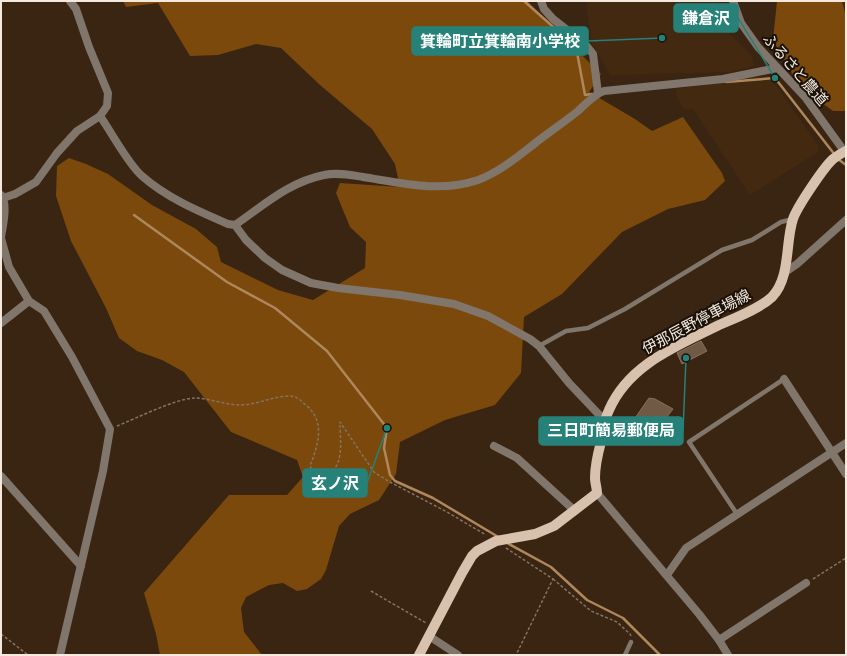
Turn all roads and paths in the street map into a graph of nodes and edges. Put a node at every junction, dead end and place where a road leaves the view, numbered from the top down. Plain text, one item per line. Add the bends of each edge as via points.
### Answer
1 (70, 1) edge
2 (541, 1) edge
3 (733, 1) edge
4 (778, 68) junction
5 (598, 93) junction
6 (100, 116) junction
7 (845, 152) edge
8 (2, 196) edge
9 (793, 219) junction
10 (846, 220) edge
11 (235, 225) junction
12 (1, 237) edge
13 (784, 273) junction
14 (29, 301) junction
15 (1, 323) edge
16 (539, 346) junction
17 (784, 379) joint
18 (605, 421) junction
19 (110, 429) junction
20 (846, 443) edge
21 (494, 446) dead end
22 (832, 452) junction
23 (846, 474) edge
24 (1, 476) edge
25 (597, 493) junction
26 (575, 511) junction
27 (737, 514) junction
28 (496, 541) junction
29 (846, 558) edge
30 (81, 566) junction
31 (667, 575) junction
32 (552, 579) junction
33 (806, 583) joint
34 (371, 591) dead end
35 (431, 632) junction
36 (1, 634) edge
37 (719, 640) junction
38 (631, 642) joint
39 (28, 655) edge
40 (60, 655) edge
41 (418, 655) edge
42 (458, 655) edge
43 (516, 655) edge
44 (625, 655) edge
45 (728, 655) edge

1 - 6 street via 76,8 108,93 107,106
2 - 5 street via 553,19 585,44 593,54
3 - 4 street, ふるさと農道 via 741,23 758,47
4 - 5 street via 723,79
4 - 7 street, ふるさと農道 via 805,96
5 - 11 street via 502,168 477,180 437,187 326,174 302,180 283,190
6 - 8 street via 77,131 36,182 15,194
6 - 11 street via 141,176 172,197
7 - 9 main road, 伊那辰野停車場線 via 833,159 825,168
8 - 12 street via 5,218
9 - 13 main road, 伊那辰野停車場線
9 - 16 lane via 781,222 752,240 722,250 625,309 588,328 566,331
10 - 13 street
11 - 16 street via 265,258 282,270 311,282 454,304 488,316
12 - 14 street via 9,267
13 - 18 main road, 伊那辰野停車場線 via 772,296 764,303 677,346 638,370 623,387 609,409
14 - 15 street
14 - 19 street via 44,311 72,356
16 - 18 street
17 - 22 street
17 - 27 lane via 690,442
18 - 25 main road, 伊那辰野停車場線 via 595,478
19 - 28 path via 174,403 194,398 238,405 297,397 310,408 318,422 316,450 310,466 314,474 321,478 328,475 337,465 341,451 340,422 374,472
19 - 30 street
20 - 22 street
21 - 26 street via 517,458
22 - 23 street
22 - 27 street
24 - 30 street
25 - 26 main road
25 - 31 street
26 - 28 main road via 554,526 535,534
27 - 31 street via 686,548
28 - 32 path
28 - 35 main road via 472,556
29 - 33 path
30 - 40 street
31 - 37 street
32 - 38 path via 591,611 617,622 630,634
32 - 43 path
33 - 37 street
34 - 35 path
35 - 41 main road
35 - 42 street
36 - 39 path
37 - 45 street
38 - 44 lane

